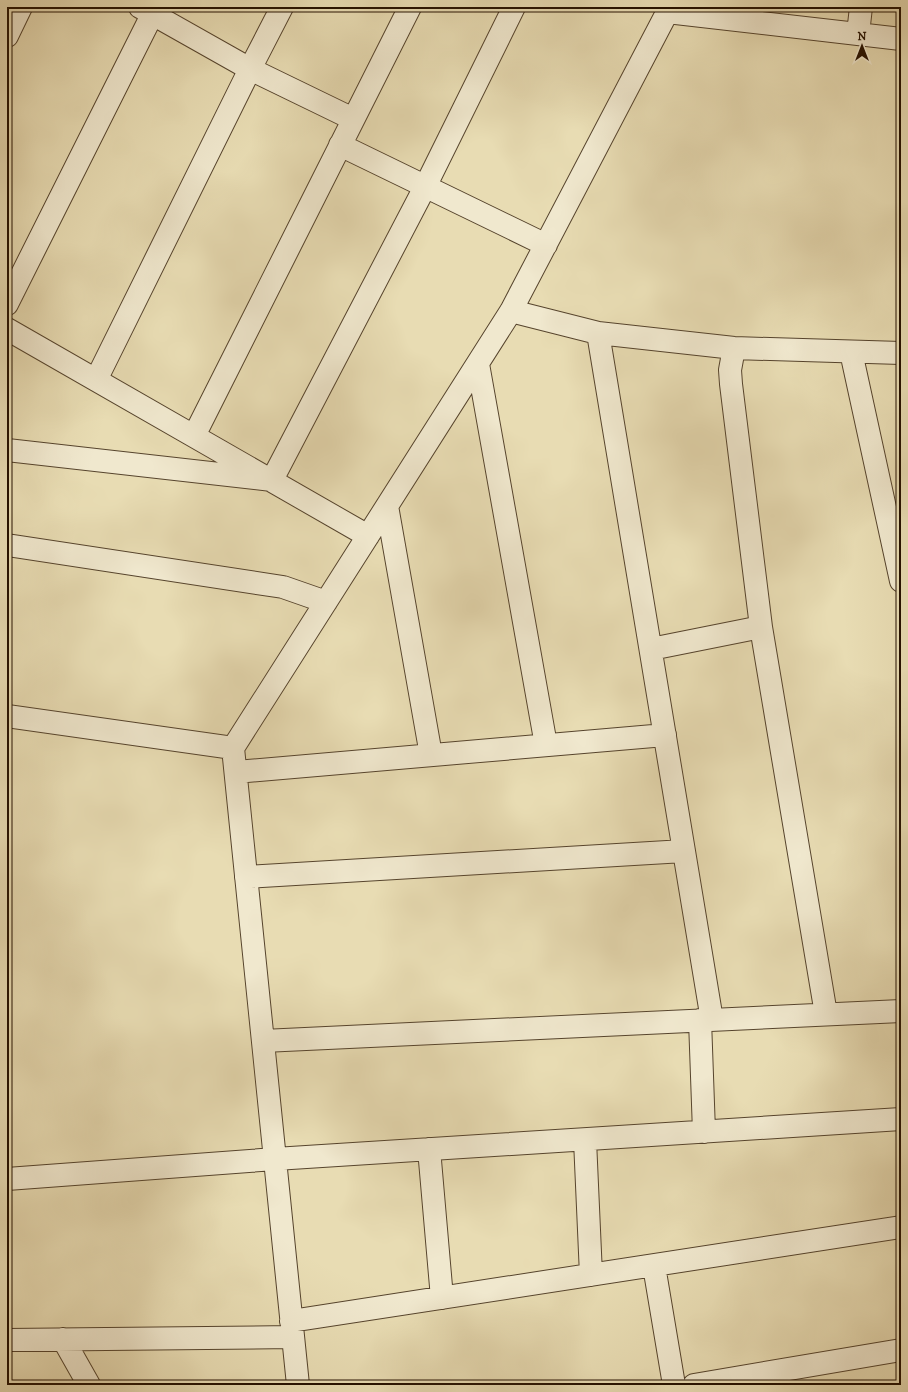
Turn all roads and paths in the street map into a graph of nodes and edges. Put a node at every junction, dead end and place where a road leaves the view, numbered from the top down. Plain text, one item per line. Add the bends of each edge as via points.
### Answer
1 (22, 7) edge
2 (282, 7) edge
3 (410, 7) edge
4 (514, 7) edge
5 (861, 7) edge
6 (150, 9) edge
7 (669, 9) edge
8 (858, 34) junction
9 (7, 36) edge
10 (901, 39) edge
11 (250, 69) junction
12 (353, 119) junction
13 (340, 145) junction
14 (426, 185) junction
15 (546, 245) junction
16 (7, 304) edge
17 (511, 311) junction
18 (7, 329) edge
19 (598, 333) junction
20 (734, 348) junction
21 (851, 352) junction
22 (901, 353) edge
23 (478, 364) junction
24 (96, 380) junction
25 (194, 436) junction
26 (7, 450) edge
27 (272, 480) junction
28 (387, 506) junction
29 (368, 536) junction
30 (7, 545) edge
31 (901, 581) edge
32 (326, 602) junction
33 (761, 626) junction
34 (651, 649) junction
35 (7, 716) edge
36 (665, 735) junction
37 (546, 745) junction
38 (233, 748) junction
39 (430, 755) junction
40 (236, 772) junction
41 (684, 851) junction
42 (246, 877) junction
43 (901, 1011) edge
44 (826, 1014) junction
45 (706, 1020) junction
46 (262, 1041) junction
47 (901, 1120) edge
48 (704, 1132) junction
49 (585, 1140) junction
50 (429, 1149) junction
51 (275, 1159) junction
52 (7, 1179) edge
53 (901, 1227) edge
54 (654, 1266) junction
55 (591, 1275) junction
56 (442, 1298) junction
57 (292, 1329) junction
58 (63, 1339) junction
59 (7, 1340) edge
60 (901, 1350) edge
61 (89, 1385) edge
62 (298, 1385) edge
63 (674, 1385) edge
64 (694, 1385) edge

1 - 9 street
2 - 11 street
3 - 12 street
4 - 14 street
5 - 8 street
6 - 11 street
6 - 16 street
7 - 8 street
7 - 15 street
8 - 10 street
11 - 12 street
11 - 24 street
12 - 13 street
13 - 14 street
13 - 25 street
14 - 15 street
14 - 27 street
15 - 17 street
17 - 19 street
17 - 23 street
18 - 24 street
19 - 20 street
19 - 34 street
20 - 21 street
20 - 33 street via 730,370 731,384
21 - 22 street
21 - 31 street
23 - 28 street
23 - 37 street
24 - 25 street
25 - 27 street
26 - 27 street
27 - 29 street
28 - 29 street
28 - 39 street
29 - 32 street
30 - 32 street via 283,587
32 - 38 street
33 - 34 street
33 - 44 street
34 - 36 street
35 - 38 street
36 - 37 street
36 - 41 street
37 - 39 street
38 - 40 street
39 - 40 street
40 - 42 street
41 - 42 street
41 - 45 street
42 - 46 street
43 - 44 street
44 - 45 street
45 - 46 street
45 - 48 street
46 - 51 street
47 - 48 street
48 - 49 street
49 - 50 street
49 - 55 street
50 - 51 street
50 - 56 street
51 - 52 street
51 - 57 street
53 - 54 street
54 - 55 street
54 - 63 street
55 - 56 street
56 - 57 street
57 - 58 street
57 - 62 street
58 - 59 street
58 - 61 street
60 - 64 street

